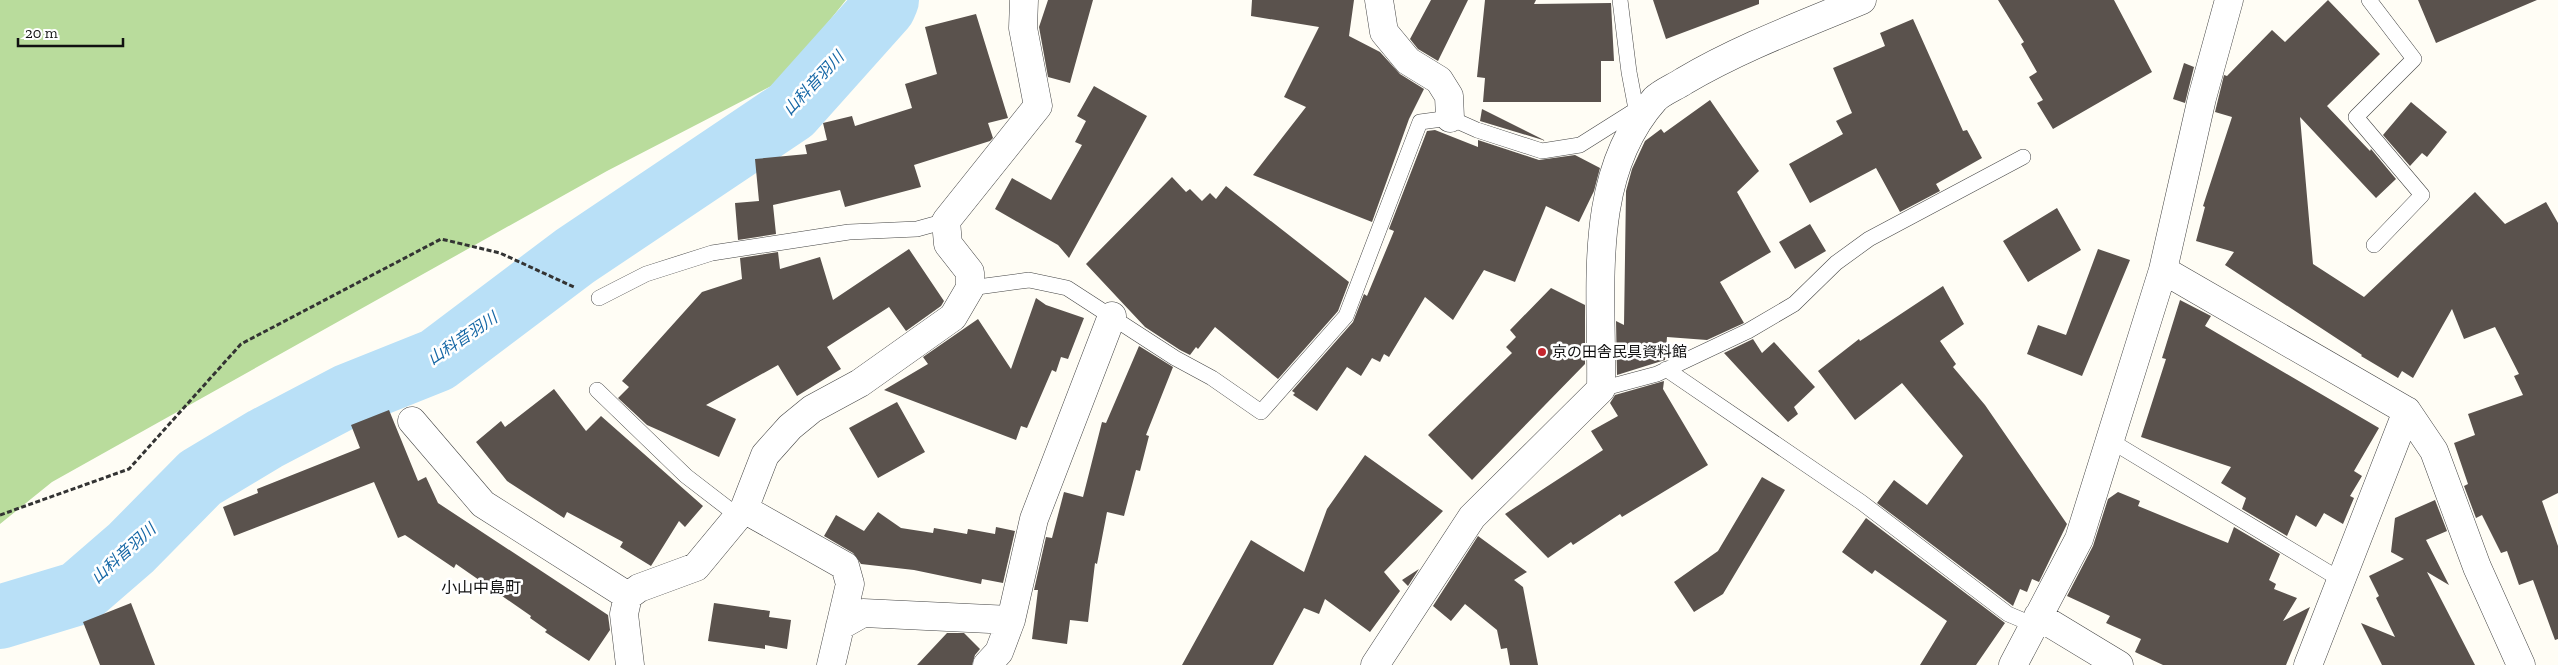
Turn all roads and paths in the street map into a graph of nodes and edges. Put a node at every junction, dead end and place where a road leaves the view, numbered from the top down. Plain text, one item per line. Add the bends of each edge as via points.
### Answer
1 (1024, 0) edge
2 (1379, 0) edge
3 (1620, 0) edge
4 (1862, 0) edge
5 (2229, 0) edge
6 (2369, 0) edge
7 (1646, 104) junction
8 (1450, 118) junction
9 (2023, 158) dead end
10 (946, 221) junction
11 (2374, 245) dead end
12 (2162, 270) junction
13 (970, 288) junction
14 (599, 298) joint
15 (1112, 316) junction
16 (1666, 369) junction
17 (1601, 389) junction
18 (597, 390) dead end
19 (2407, 411) junction
20 (412, 421) dead end
21 (2111, 441) junction
22 (741, 513) junction
23 (0, 515) edge
24 (2341, 580) junction
25 (628, 596) junction
26 (1011, 620) junction
27 (2036, 621) junction
28 (840, 626) junction
29 (630, 665) edge
30 (832, 665) edge
31 (987, 665) edge
32 (1375, 665) edge
33 (2013, 665) edge
34 (2119, 665) edge
35 (2308, 665) edge
36 (2522, 665) edge

1 - 10 street via 1022,28 1038,106
2 - 8 street via 1384,32 1408,61 1439,80 1449,96
3 - 7 lane via 1628,72
4 - 7 street via 1716,62
5 - 12 street via 2202,98
6 - 11 lane via 2414,60 2356,117 2422,194
7 - 8 lane via 1580,145 1542,151
7 - 17 street via 1609,187 1602,232
8 - 15 lane via 1420,122 1346,316 1260,412
9 - 16 lane via 1869,239 1836,263 1794,304 1748,331
10 - 13 street via 948,244 970,272
10 - 14 lane via 917,229 849,232 712,253 646,274
12 - 19 street
12 - 21 street
13 - 15 lane via 1029,280 1067,288
13 - 22 street via 953,318 860,382 812,409 790,427 766,455
14 - 23 path via 500,253 442,239 241,344 129,469
15 - 26 street via 1034,518
16 - 17 lane
16 - 27 lane via 1861,502 2008,614
17 - 32 street via 1472,516
18 - 22 lane via 686,476
19 - 24 street
19 - 36 street via 2434,451 2477,567
20 - 25 street via 482,504
21 - 24 lane
21 - 27 street via 2080,539
22 - 25 street via 696,567 639,588
22 - 28 street via 845,566 850,584
24 - 35 street
25 - 29 street via 624,614
26 - 28 street via 864,613
26 - 31 street via 999,652
27 - 33 street
27 - 34 street
28 - 30 street

